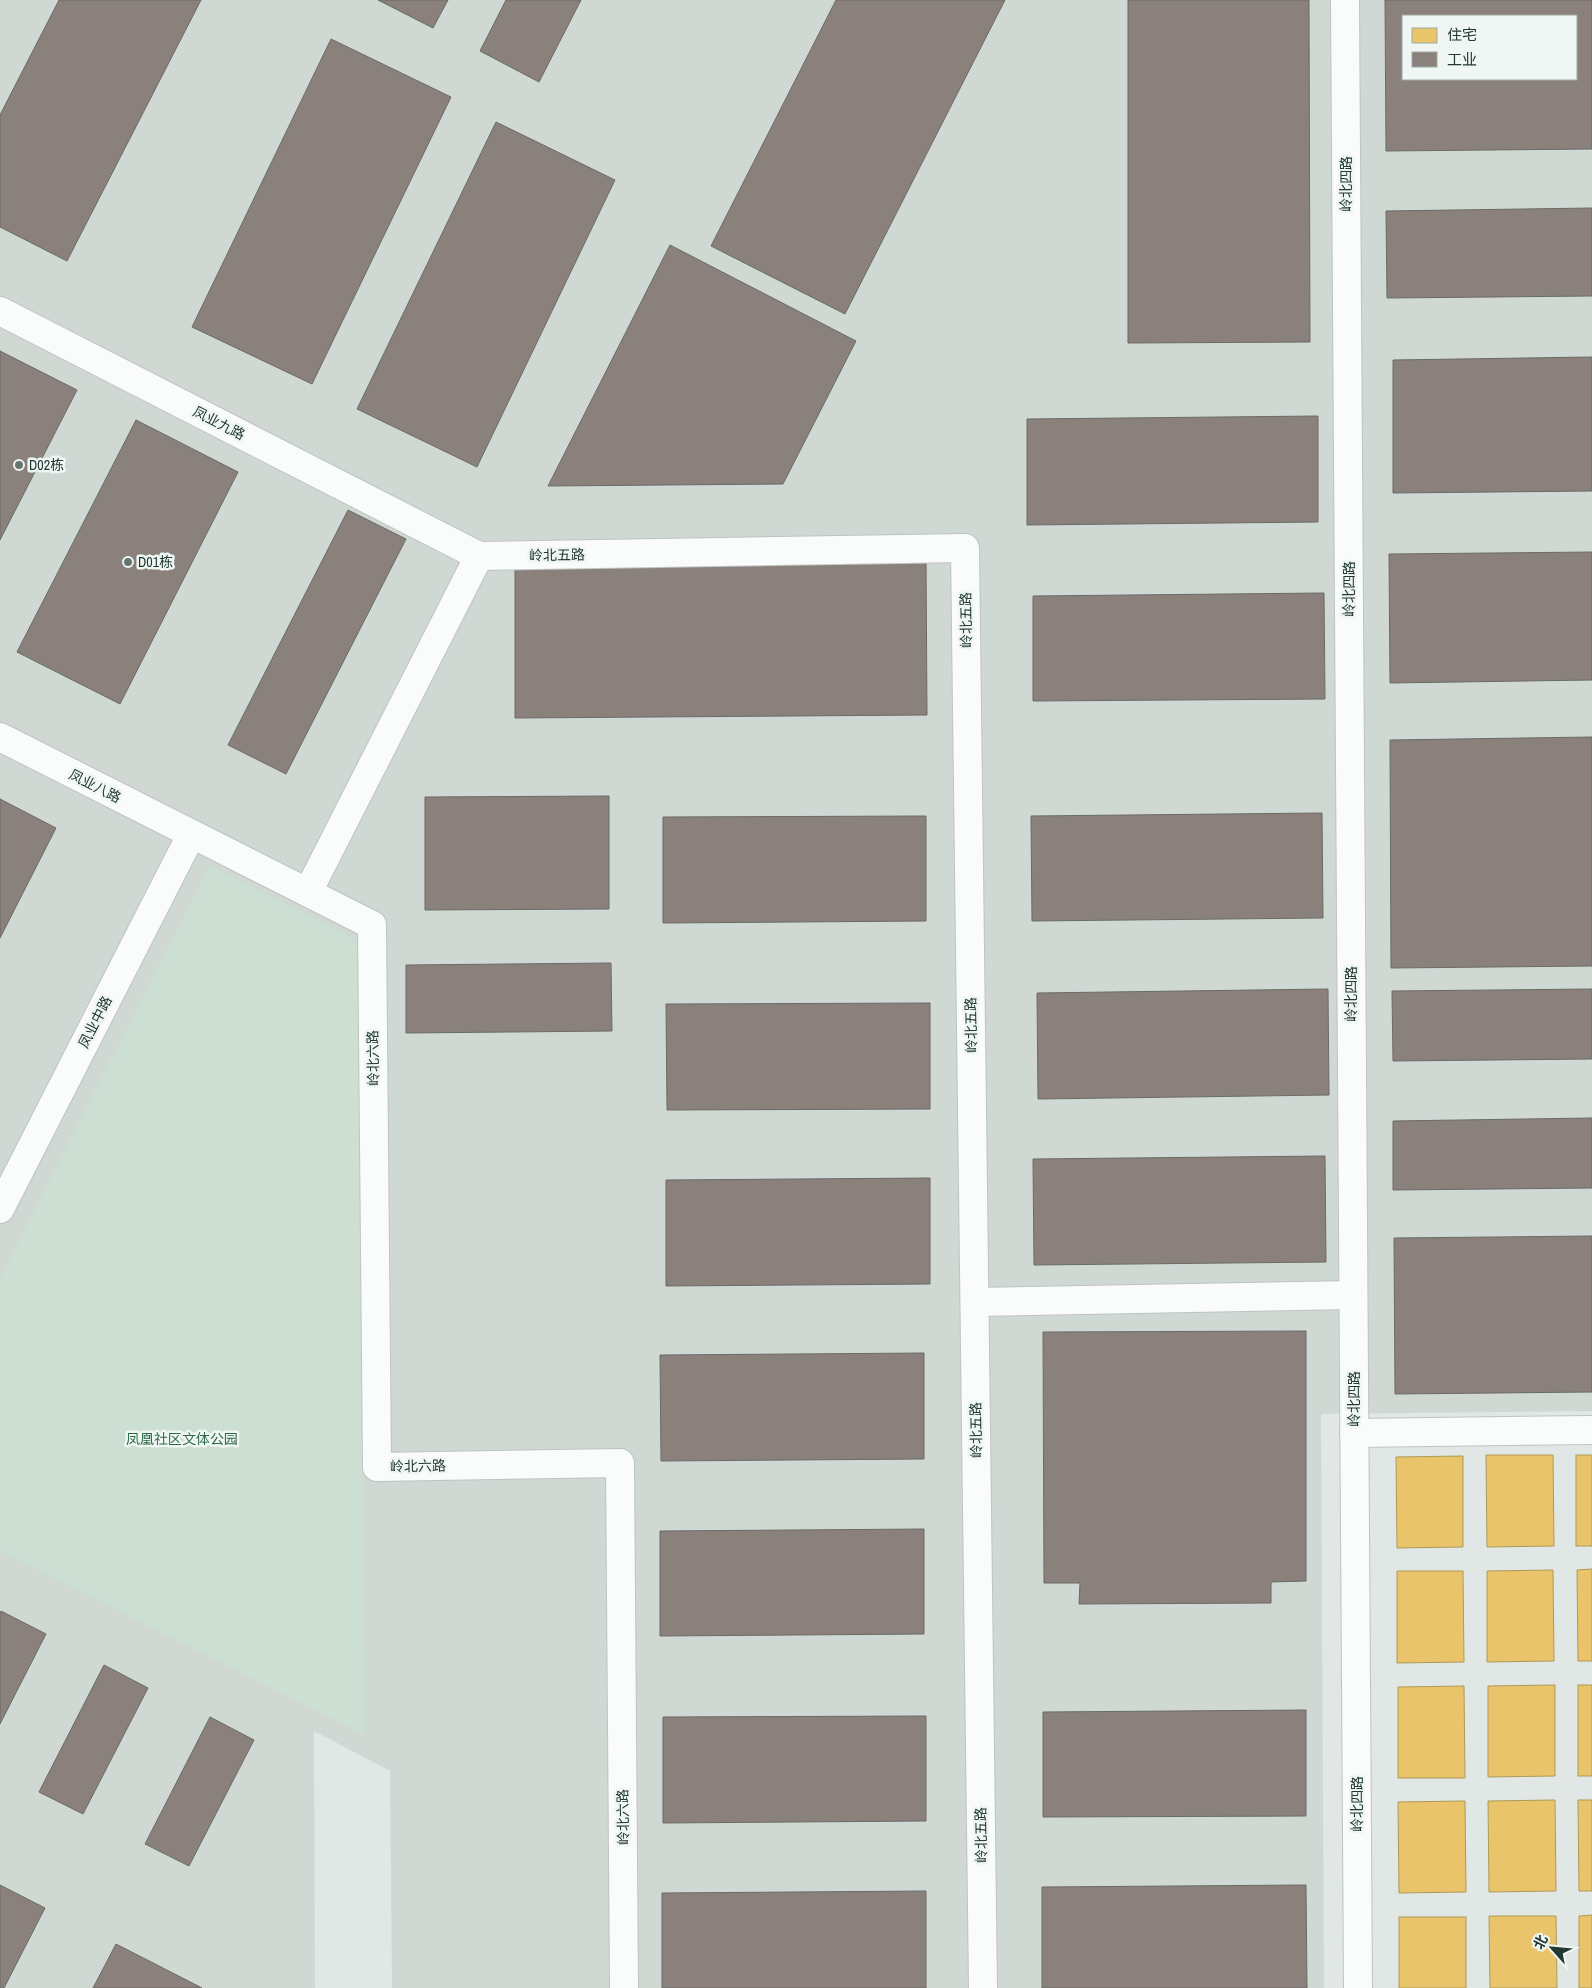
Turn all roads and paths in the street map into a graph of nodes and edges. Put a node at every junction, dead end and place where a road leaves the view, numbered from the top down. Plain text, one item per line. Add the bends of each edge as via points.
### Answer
1 (1345, 0) edge
2 (0, 311) edge
3 (479, 556) junction
4 (0, 737) edge
5 (191, 835) junction
6 (308, 892) junction
7 (0, 1209) edge
8 (1353, 1295) junction
9 (974, 1302) junction
10 (1592, 1430) edge
11 (1354, 1433) junction
12 (624, 1988) edge
13 (984, 1988) edge
14 (1358, 1988) edge

1 - 8 lane, 岭北四路
2 - 3 lane, 凤业九路
3 - 6 lane
3 - 9 lane, 岭北五路 via 965,548
4 - 5 lane, 凤业八路
5 - 6 lane, 岭北六路
5 - 7 lane, 凤业中路
6 - 12 lane, 岭北六路 via 372,924 377,1467 620,1463
8 - 9 lane
8 - 11 lane, 岭北四路
9 - 13 lane, 岭北五路
10 - 11 lane
11 - 14 lane, 岭北四路

